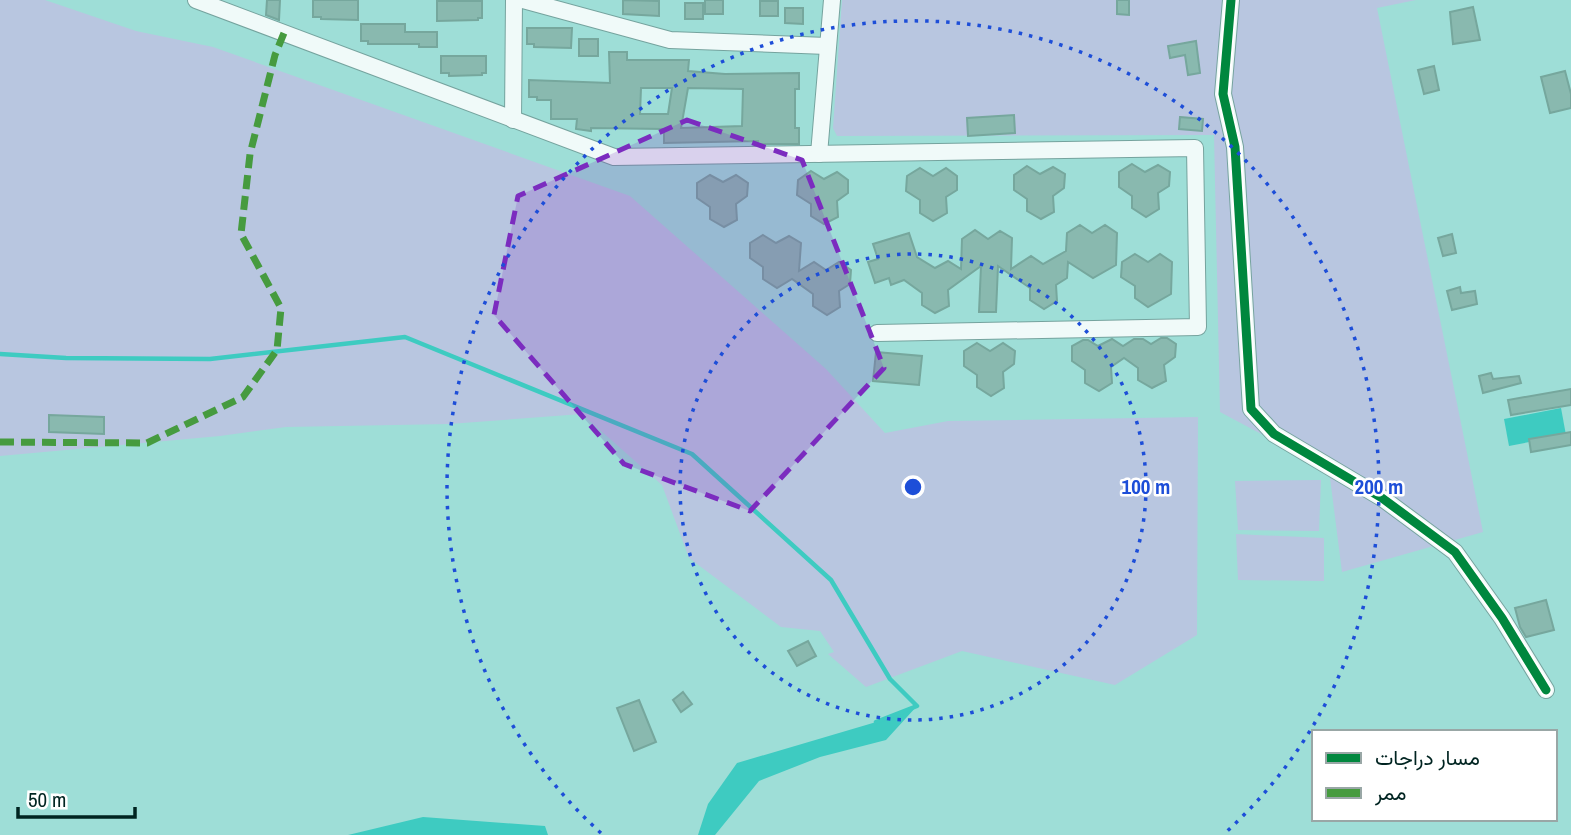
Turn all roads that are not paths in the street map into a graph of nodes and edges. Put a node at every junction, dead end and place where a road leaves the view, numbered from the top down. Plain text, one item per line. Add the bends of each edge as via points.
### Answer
1 (196, 0) edge
2 (514, 0) edge
3 (523, 0) edge
4 (832, 0) edge
5 (1231, 0) edge
6 (827, 46) junction
7 (513, 120) junction
8 (819, 154) junction
9 (877, 333) dead end
10 (1546, 690) dead end

1 - 7 street
2 - 7 street
3 - 6 street via 670,40
4 - 6 street
5 - 10 street via 1223,94 1236,147 1251,409 1274,434 1382,498 1455,552
6 - 8 street
7 - 8 street via 614,157
8 - 9 street via 1195,148 1198,327

